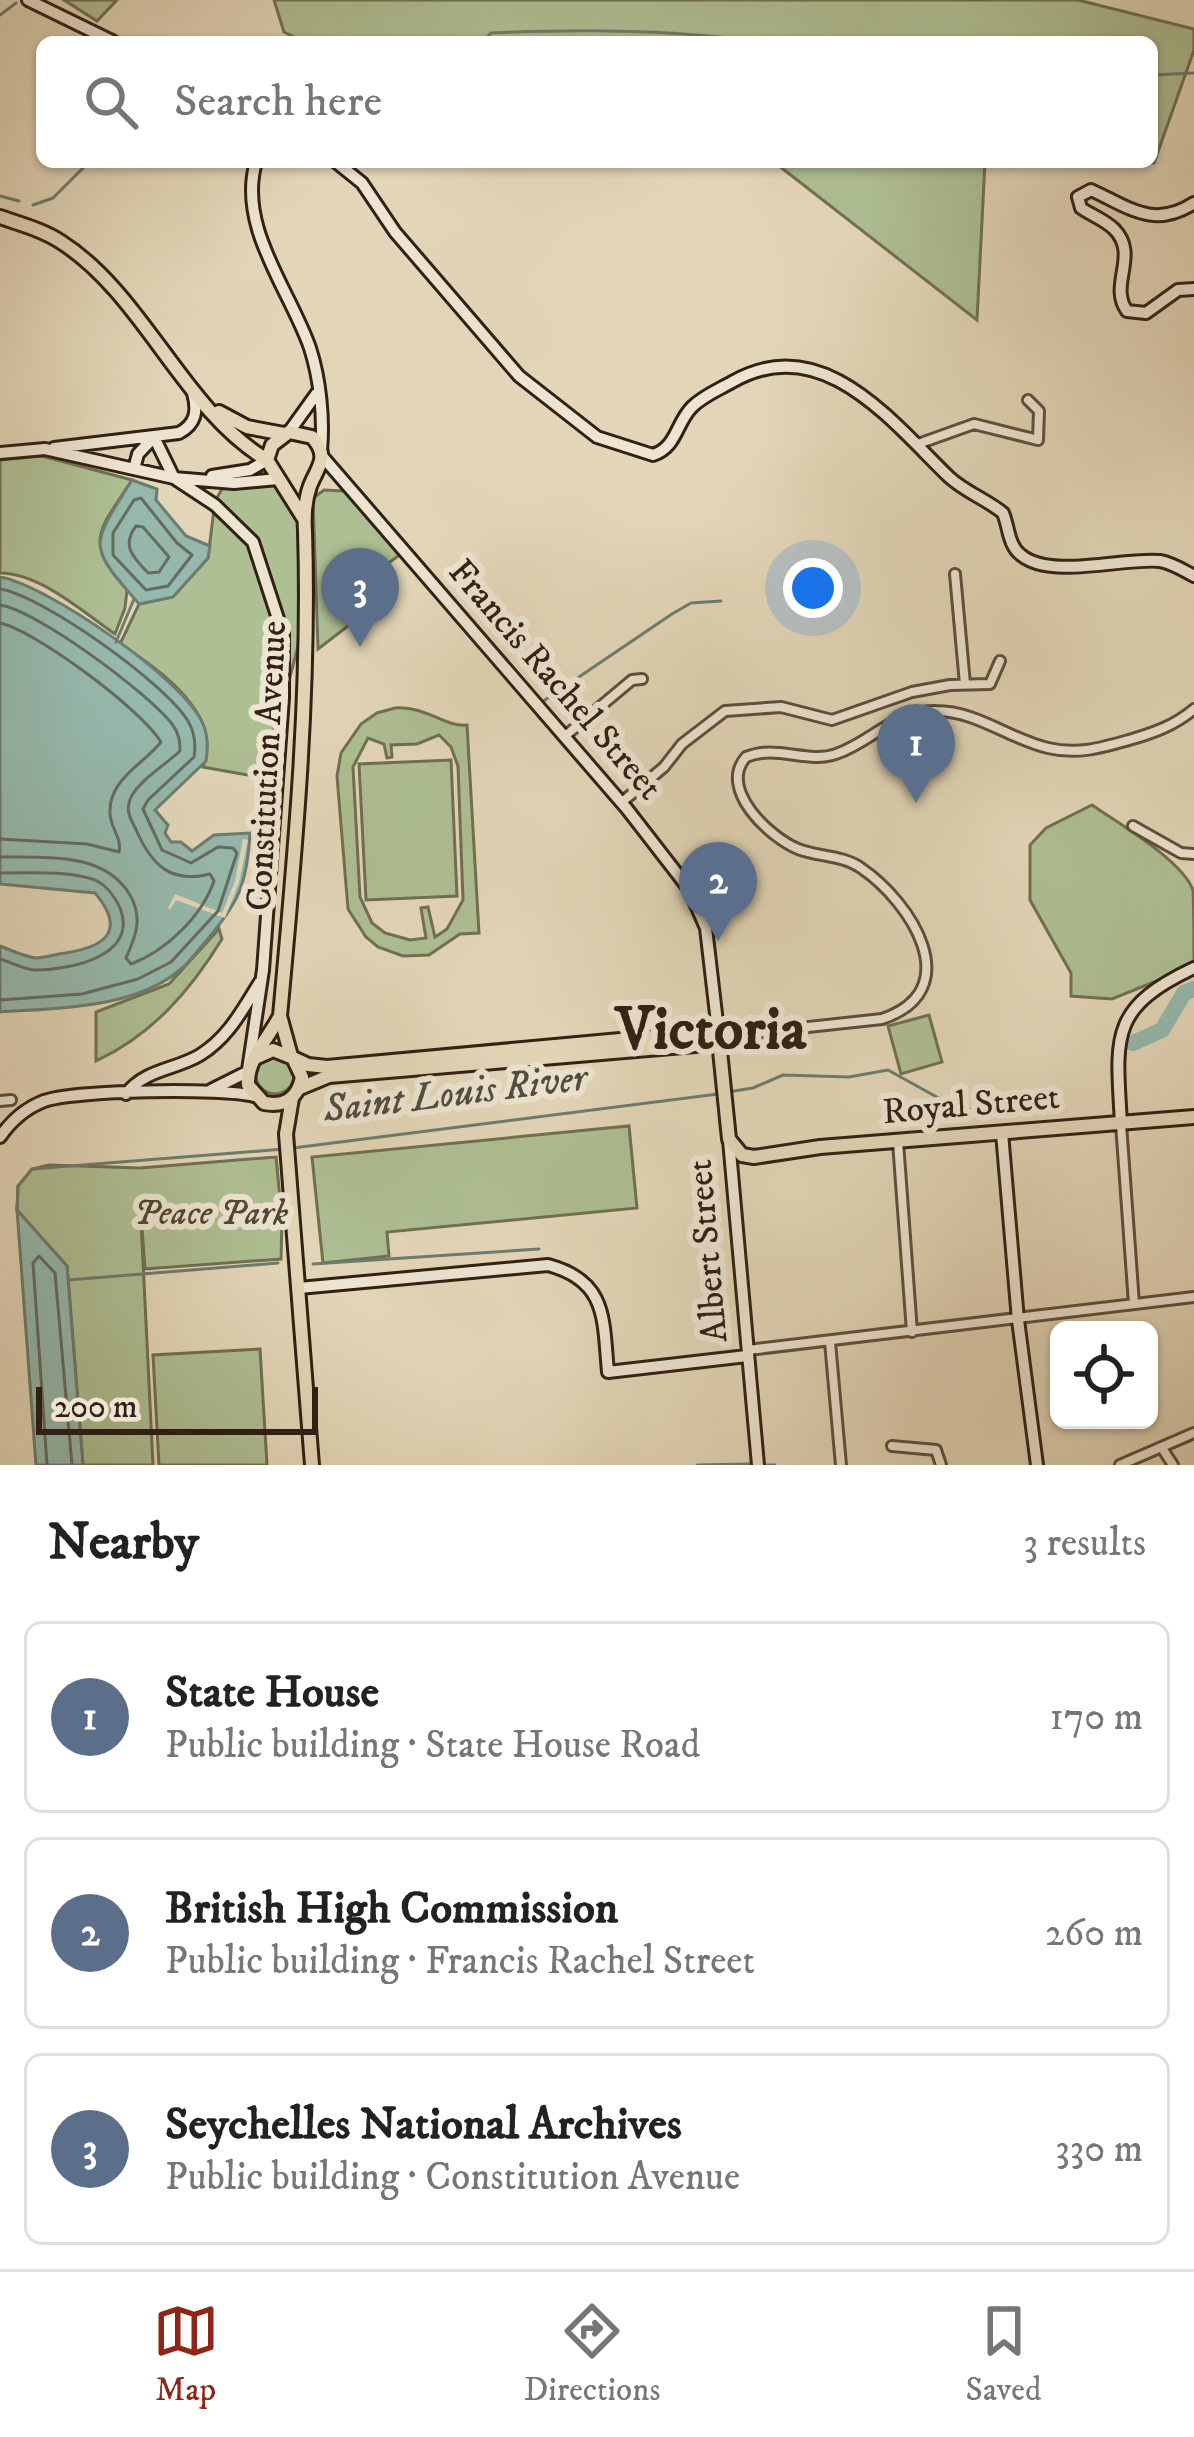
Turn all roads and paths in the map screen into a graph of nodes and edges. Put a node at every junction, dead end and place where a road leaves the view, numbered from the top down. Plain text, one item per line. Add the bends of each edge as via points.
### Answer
1 (28, 0) edge
2 (102, 36) edge
3 (255, 168) edge
4 (343, 168) edge
5 (1194, 203) edge
6 (0, 217) edge
7 (1194, 289) edge
8 (191, 386) junction
9 (317, 393) junction
10 (1028, 400) dead end
11 (208, 405) junction
12 (286, 433) junction
13 (154, 437) junction
14 (918, 444) junction
15 (45, 449) junction
16 (0, 453) edge
17 (322, 453) junction
18 (267, 460) junction
19 (134, 469) junction
20 (174, 478) junction
21 (197, 479) junction
22 (278, 479) junction
23 (312, 480) junction
24 (304, 519) junction
25 (955, 574) dead end
26 (1194, 576) edge
27 (1000, 661) dead end
28 (642, 679) dead end
29 (965, 684) junction
30 (1194, 709) edge
31 (565, 736) junction
32 (622, 802) junction
33 (1133, 826) dead end
34 (1194, 854) edge
35 (1194, 968) edge
36 (262, 980) junction
37 (280, 1016) junction
38 (721, 1036) junction
39 (292, 1057) junction
40 (250, 1067) junction
41 (208, 1091) junction
42 (296, 1093) junction
43 (126, 1094) junction
44 (259, 1100) junction
45 (1194, 1117) edge
46 (1120, 1123) junction
47 (1002, 1132) junction
48 (0, 1137) edge
49 (286, 1137) junction
50 (729, 1139) junction
51 (898, 1141) junction
52 (754, 1157) junction
53 (734, 1185) junction
54 (299, 1288) junction
55 (1194, 1297) edge
56 (1134, 1304) junction
57 (1018, 1320) junction
58 (912, 1332) junction
59 (830, 1342) junction
60 (746, 1353) junction
61 (1194, 1432) edge
62 (892, 1446) dead end
63 (1162, 1448) junction
64 (312, 1465) edge
65 (758, 1465) edge
66 (841, 1465) edge
67 (941, 1465) edge
68 (1036, 1465) edge
69 (1120, 1465) edge
70 (1173, 1465) edge

1 - 2 main road
3 - 9 main road via 259,231 310,347
4 - 14 main road via 508,365 597,436 642,454 663,452 699,401 741,377 791,368 847,382
5 - 7 main road via 1162,218 1091,190 1078,197 1124,241 1120,302 1127,311 1146,313 1178,290
6 - 8 main road via 73,251
8 - 11 main road
8 - 13 main road via 197,407 190,425
9 - 12 main road
9 - 17 main road
10 - 14 street via 1040,411 1038,440 974,424
11 - 12 main road via 247,428
11 - 18 main road
12 - 17 main road via 312,437
12 - 18 main road
13 - 15 main road
13 - 19 main road
13 - 20 main road
14 - 26 main road via 953,481 1003,513 1010,542 1030,560 1106,567 1162,561
15 - 16 main road
15 - 19 main road
17 - 23 main road
17 - 31 main road, Francis Rachel Street
18 - 21 main road
18 - 22 main road
19 - 20 main road
20 - 21 main road
20 - 36 main road via 253,542 283,634
21 - 22 main road
22 - 23 main road via 295,486
22 - 24 main road
23 - 24 main road, Constitution Avenue
24 - 37 main road, Constitution Avenue via 305,726
25 - 29 street
27 - 29 street via 990,684
28 - 31 street
29 - 32 street via 911,692 832,720 782,707 725,711
30 - 38 street via 1155,734 1078,752 957,712 915,712 838,754 746,757 736,775 744,802 794,848 860,867 901,906 928,970 900,1013
31 - 32 main road, Francis Rachel Street
32 - 38 main road, Francis Rachel Street via 699,905
33 - 34 street
35 - 46 main road via 1147,993 1125,1024
36 - 40 main road
36 - 43 main road via 224,1037 139,1079
37 - 39 main road, Constitution Avenue
37 - 40 main road, Constitution Avenue
38 - 39 main road via 327,1067
38 - 42 main road via 329,1076
38 - 50 main road, Albert Street
39 - 40 main road via 273,1050
39 - 42 main road
40 - 41 main road
40 - 44 main road
41 - 43 main road
41 - 44 main road
42 - 44 main road via 284,1103
42 - 49 main road
43 - 48 main road via 47,1100
44 - 49 main road
45 - 46 main road, Royal Street
46 - 47 main road, Royal Street
46 - 56 street
47 - 51 main road, Royal Street
47 - 57 main road
49 - 54 main road
50 - 52 main road
50 - 53 main road, Albert Street
51 - 52 main road, Royal Street
51 - 58 street
52 - 53 main road
53 - 60 main road, Albert Street
54 - 60 main road via 564,1269 597,1298 608,1372
54 - 64 main road
55 - 56 street
56 - 57 street
57 - 58 street
57 - 68 main road
58 - 59 street
59 - 60 street
59 - 66 street
60 - 65 main road, Albert Street
61 - 63 street
62 - 67 street via 936,1450
63 - 69 street
63 - 70 street

